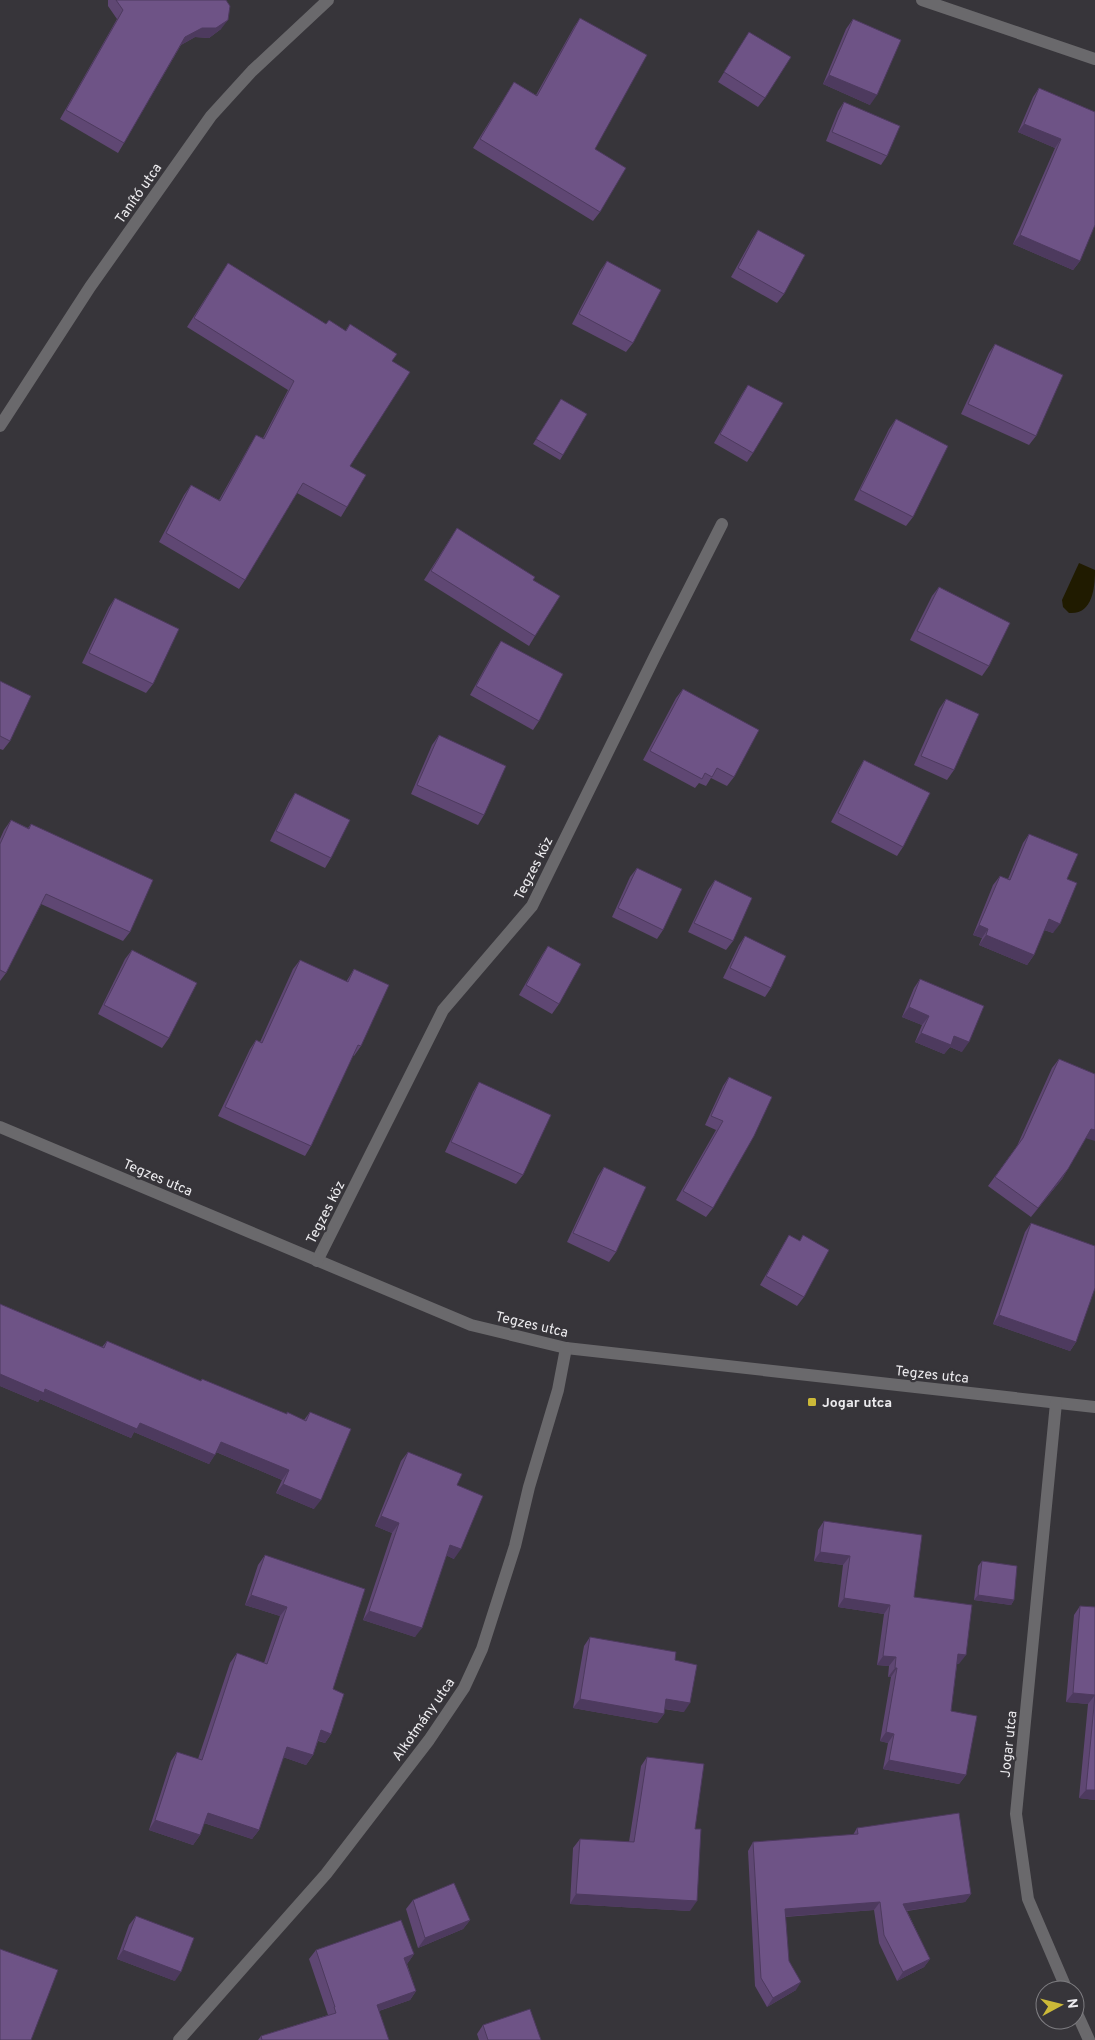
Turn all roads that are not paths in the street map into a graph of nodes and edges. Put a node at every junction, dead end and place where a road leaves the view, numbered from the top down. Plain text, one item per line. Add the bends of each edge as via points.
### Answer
1 (328, 0) edge
2 (922, 0) edge
3 (1095, 59) edge
4 (0, 426) edge
5 (722, 524) dead end
6 (0, 1127) edge
7 (317, 1261) junction
8 (566, 1348) junction
9 (1056, 1404) junction
10 (1095, 1407) edge
11 (1063, 1980) edge
12 (179, 2040) edge

1 - 4 street, Tanító utca via 252,71 211,116 90,287
2 - 3 street
5 - 7 street, Tegzes köz via 532,906 443,1010
6 - 7 street, Tegzes utca
7 - 8 street, Tegzes utca via 471,1325
8 - 9 street, Tegzes utca
8 - 12 street, Alkotmány utca via 558,1390 515,1546 482,1649 464,1688 429,1740 326,1874
9 - 10 street, Tegzes utca
9 - 11 street, Jogar utca via 1016,1814 1028,1899

